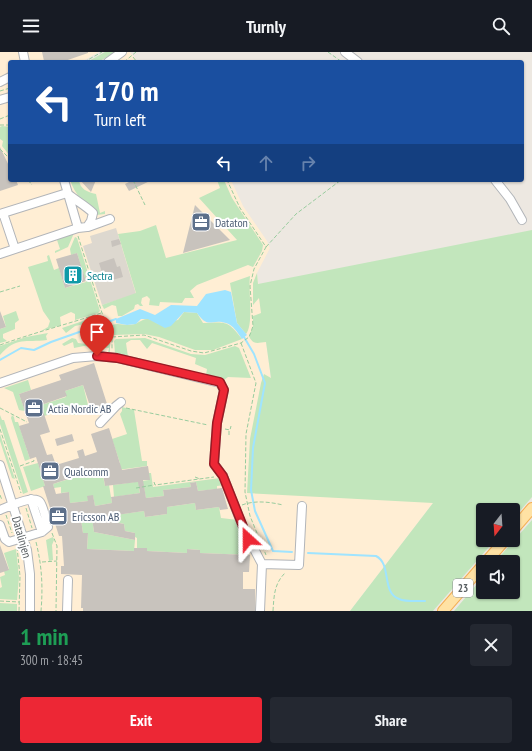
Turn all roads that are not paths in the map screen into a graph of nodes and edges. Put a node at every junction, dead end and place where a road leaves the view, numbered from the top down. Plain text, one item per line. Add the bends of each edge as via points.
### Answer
1 (122, 52) edge
2 (344, 52) edge
3 (111, 60) edge
4 (355, 60) edge
5 (64, 182) edge
6 (497, 182) edge
7 (67, 192) junction
8 (2, 214) edge
9 (110, 220) dead end
10 (522, 220) dead end
11 (87, 227) junction
12 (78, 228) junction
13 (15, 249) junction
14 (0, 254) edge
15 (0, 383) edge
16 (118, 404) road end
17 (100, 424) dead end
18 (0, 465) edge
19 (13, 505) junction
20 (302, 506) dead end
21 (532, 508) edge
22 (2, 509) edge
23 (520, 522) edge
24 (0, 526) edge
25 (24, 538) junction
26 (499, 547) edge
27 (492, 555) edge
28 (264, 564) junction
29 (476, 573) edge
30 (68, 580) dead end
31 (30, 611) edge
32 (67, 611) edge
33 (260, 611) edge
34 (443, 611) edge

1 - 3 street
2 - 4 street
5 - 7 street
6 - 10 street
7 - 8 street
7 - 11 street via 93,213
7 - 12 street
8 - 13 street
9 - 11 street
11 - 12 street
12 - 13 street
13 - 14 street
15 - 28 street via 73,358 97,356 112,357 220,382 224,390 214,464 223,476 250,547
16 - 17 street
18 - 19 street, Datalinjen
19 - 22 street
19 - 25 street, Datalinjen via 14,524
19 - 25 street via 27,500 41,531
20 - 28 street via 299,565
21 - 23 main road
24 - 25 street via 5,539 9,542
25 - 31 street, Datalinjen via 30,562
26 - 27 main road
28 - 33 street
29 - 34 main road, 23
30 - 32 street

